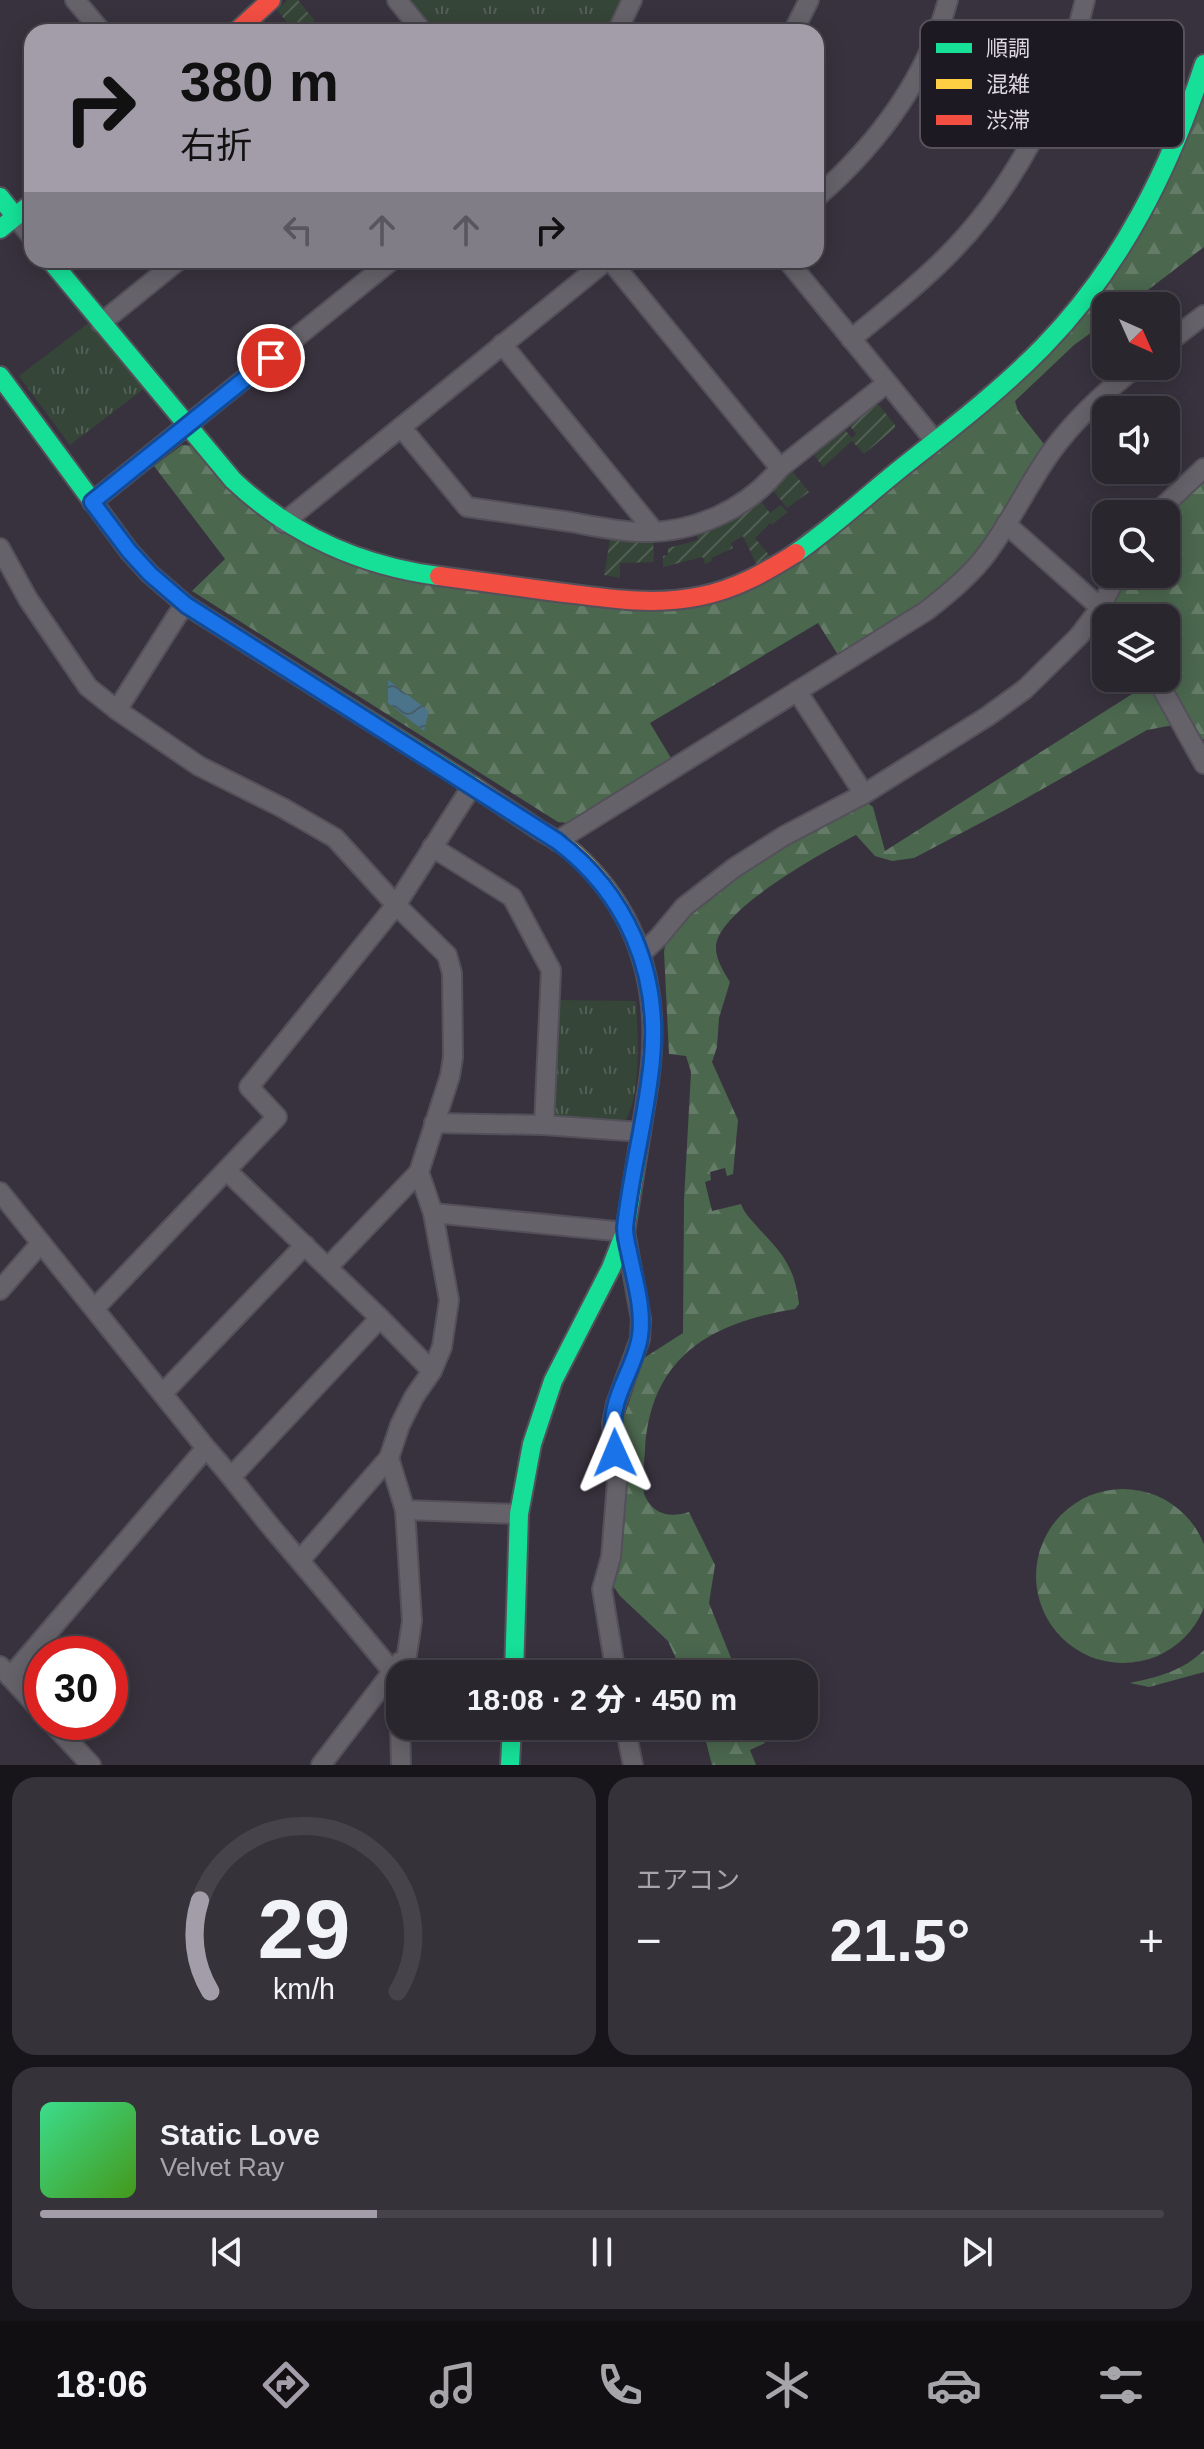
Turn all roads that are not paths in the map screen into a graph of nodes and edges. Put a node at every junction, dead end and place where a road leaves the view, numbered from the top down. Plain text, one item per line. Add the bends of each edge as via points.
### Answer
1 (75, 0) edge
2 (271, 0) edge
3 (397, 0) edge
4 (632, 0) edge
5 (809, 0) edge
6 (948, 0) edge
7 (1085, 0) edge
8 (941, 20) edge
9 (1079, 20) edge
10 (95, 24) edge
11 (245, 24) edge
12 (416, 24) edge
13 (621, 24) edge
14 (797, 24) edge
15 (1204, 64) edge
16 (920, 70) edge
17 (1184, 123) edge
18 (1027, 148) edge
19 (1175, 148) edge
20 (824, 191) edge
21 (0, 197) edge
22 (24, 209) edge
23 (15, 216) junction
24 (24, 227) edge
25 (0, 229) edge
26 (56, 268) edge
27 (169, 268) edge
28 (382, 268) edge
29 (598, 268) edge
30 (615, 268) edge
31 (793, 268) edge
32 (1204, 315) edge
33 (101, 323) junction
34 (1180, 333) edge
35 (851, 339) junction
36 (502, 344) junction
37 (0, 376) edge
38 (1120, 380) edge
39 (887, 383) junction
40 (187, 427) junction
41 (401, 427) junction
42 (935, 441) junction
43 (780, 468) junction
44 (1204, 468) edge
45 (1170, 500) edge
46 (92, 502) junction
47 (283, 523) junction
48 (1006, 524) junction
49 (654, 531) junction
50 (0, 548) edge
51 (1096, 604) edge
52 (186, 605) junction
53 (1092, 625) edge
54 (797, 691) junction
55 (1164, 692) edge
56 (117, 710) junction
57 (1204, 764) edge
58 (472, 786) junction
59 (864, 794) junction
60 (557, 841) junction
61 (432, 847) junction
62 (396, 905) junction
63 (642, 953) junction
64 (434, 1123) junction
65 (544, 1125) junction
66 (641, 1132) junction
67 (227, 1171) junction
68 (419, 1172) junction
69 (0, 1192) edge
70 (433, 1213) junction
71 (625, 1232) junction
72 (41, 1243) junction
73 (305, 1245) junction
74 (328, 1267) junction
75 (0, 1290) edge
76 (95, 1308) junction
77 (380, 1318) junction
78 (432, 1371) junction
79 (163, 1393) junction
80 (206, 1448) junction
81 (389, 1458) junction
82 (232, 1476) junction
83 (405, 1510) junction
84 (519, 1514) junction
85 (301, 1559) junction
86 (387, 1660) edge
87 (403, 1660) edge
88 (514, 1660) edge
89 (614, 1660) edge
90 (5, 1671) edge
91 (386, 1687) edge
92 (24, 1692) edge
93 (68, 1740) edge
94 (400, 1740) edge
95 (511, 1740) edge
96 (628, 1740) edge
97 (91, 1765) edge
98 (321, 1765) edge
99 (401, 1765) edge
100 (510, 1765) edge
101 (633, 1765) edge

1 - 10 street
2 - 11 street
3 - 12 street
4 - 13 street
5 - 14 street
6 - 8 street
7 - 9 street
15 - 17 street
16 - 20 street via 897,111 855,163
18 - 35 street via 947,257
19 - 42 street via 1137,224 1090,293 1011,378
21 - 23 street
22 - 23 street
23 - 24 street
23 - 25 street
26 - 33 street
27 - 33 street
28 - 40 street
29 - 36 street
30 - 43 street
31 - 35 street
32 - 34 street
33 - 40 street
35 - 39 street
36 - 41 street
36 - 49 street
37 - 46 street
38 - 48 street via 1050,453
39 - 42 street
39 - 43 street
40 - 46 street
40 - 47 street via 248,495
41 - 47 street
41 - 49 street via 467,507
42 - 47 street via 777,567 740,585 668,601 609,600 414,573 346,553
43 - 49 street via 766,486 737,506 709,520
44 - 45 street
46 - 52 street via 129,551
48 - 51 street
48 - 54 street via 981,560 936,603
50 - 56 street via 88,687
52 - 56 street
52 - 58 street
53 - 59 street via 1025,689
54 - 59 street
54 - 60 street
55 - 57 street
56 - 62 street via 199,766 335,838
58 - 60 street
58 - 61 street
59 - 63 street via 734,868 684,907
60 - 63 street via 602,882
61 - 62 street
61 - 65 street via 512,897 551,970
62 - 64 street via 447,955 452,973 453,1057
62 - 67 street via 249,1087 277,1117
63 - 66 street via 653,1027
64 - 65 street
64 - 68 street
65 - 66 street
66 - 71 street
67 - 73 street
67 - 76 street
68 - 70 street
68 - 74 street
69 - 72 street
70 - 71 street
70 - 78 street via 449,1300 442,1347
71 - 84 street via 543,1405
71 - 89 street via 641,1319 640,1339 612,1423 617,1483 611,1557 602,1589
72 - 75 street
72 - 76 street
73 - 74 street
73 - 79 street
74 - 77 street
76 - 79 street
77 - 78 street
77 - 82 street
78 - 81 street via 400,1425
79 - 80 street
80 - 82 street
80 - 90 street
81 - 83 street
81 - 85 street
82 - 85 street
83 - 84 street
83 - 87 street via 412,1621
84 - 88 street
85 - 86 street
90 - 92 street
91 - 98 street
93 - 97 street
94 - 99 street
95 - 100 street
96 - 101 street

